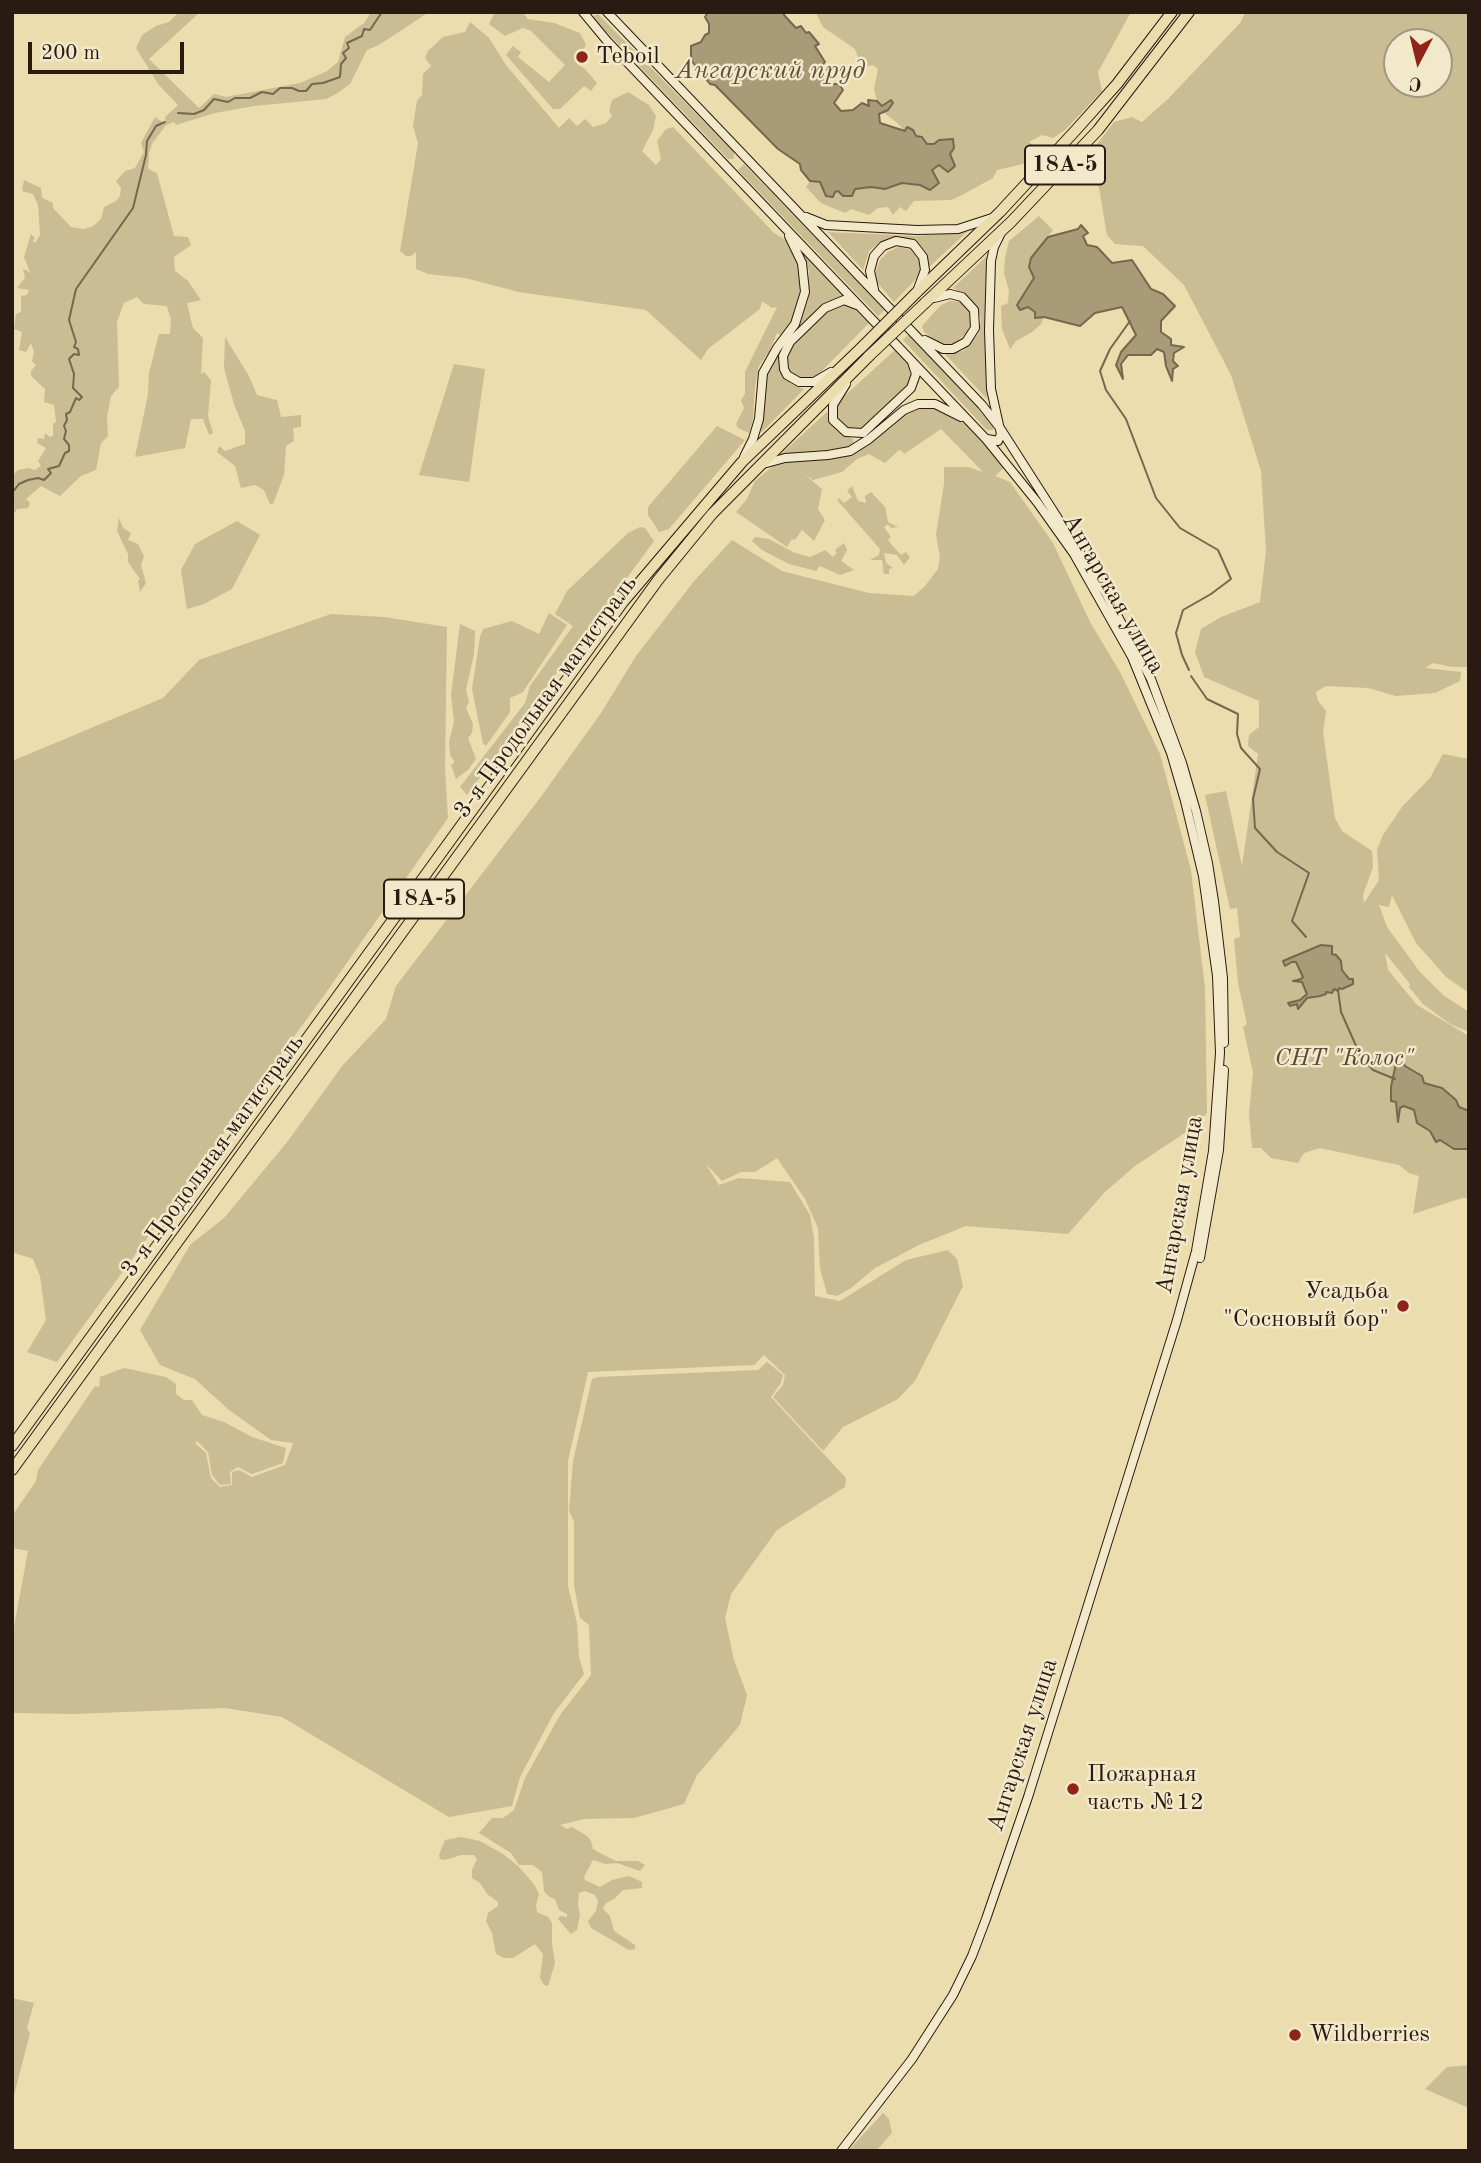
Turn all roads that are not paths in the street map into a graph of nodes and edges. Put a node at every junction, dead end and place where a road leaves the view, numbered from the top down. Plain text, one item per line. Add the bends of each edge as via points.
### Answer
1 (583, 12) edge
2 (605, 12) edge
3 (1172, 12) edge
4 (1189, 12) edge
5 (596, 13) edge
6 (593, 25) junction
7 (741, 153) junction
8 (728, 167) junction
9 (796, 210) junction
10 (1000, 212) junction
11 (1011, 222) junction
12 (782, 224) junction
13 (875, 292) junction
14 (916, 293) junction
15 (925, 303) junction
16 (864, 309) junction
17 (918, 336) junction
18 (861, 348) junction
19 (907, 354) junction
20 (869, 356) junction
21 (1000, 428) junction
22 (986, 439) junction
23 (742, 462) junction
24 (754, 469) junction
25 (1177, 1320) junction
26 (12, 1446) edge
27 (12, 1469) edge
28 (841, 2151) edge

1 - 6 main road, Ангарская улица
2 - 7 main road, Ангарская улица
3 - 10 highway, 3-я Продольная магистраль / 18А-5 via 1117,84
4 - 11 highway, 3-я Продольная магистраль / 18А-5 via 1098,130
5 - 6 main road
6 - 8 main road, Ангарская улица
7 - 8 main road
7 - 9 main road, Ангарская улица
8 - 12 main road, Ангарская улица
9 - 10 main road via 826,225 917,230 968,227
9 - 13 main road, Ангарская улица
10 - 14 highway, 3-я Продольная магистраль / 18А-5
11 - 15 highway, 3-я Продольная магистраль / 18А-5
11 - 21 main road via 994,247 989,284 991,389
12 - 16 main road, Ангарская улица
12 - 23 main road via 802,264 805,292 795,324 763,373 759,419
13 - 14 main road via 870,271 874,256 896,241 913,244 923,257 925,270
13 - 17 main road, Ангарская улица
14 - 18 highway, 3-я Продольная магистраль / 18А-5, bridge
15 - 17 main road via 943,294 962,297 974,310 975,328 967,342 953,349 937,347
15 - 20 highway, 3-я Продольная магистраль / 18А-5, bridge
16 - 18 main road via 844,300 825,308 790,342 783,363 793,380 810,383
16 - 19 main road, Ангарская улица
17 - 21 main road, Ангарская улица
18 - 23 highway, 3-я Продольная магистраль / 18А-5
19 - 20 main road via 916,374 911,388 866,430 852,434 833,420 833,405
19 - 22 main road, Ангарская улица
20 - 24 highway, 3-я Продольная магистраль / 18А-5
21 - 22 main road via 998,441
21 - 25 main road, Ангарская улица via 1137,650 1182,763 1208,863 1223,978 1224,1093 1204,1239
22 - 24 main road via 947,409 918,404 850,451 777,459
22 - 25 main road, Ангарская улица via 1074,554 1132,657 1171,753 1203,876 1217,976 1219,1066 1213,1151 1196,1251
23 - 26 highway, 3-я Продольная магистраль / 18А-5 via 623,602
24 - 27 highway, 3-я Продольная магистраль / 18А-5 via 635,610
25 - 28 main road, Ангарская улица via 1028,1797 972,1956 912,2059

